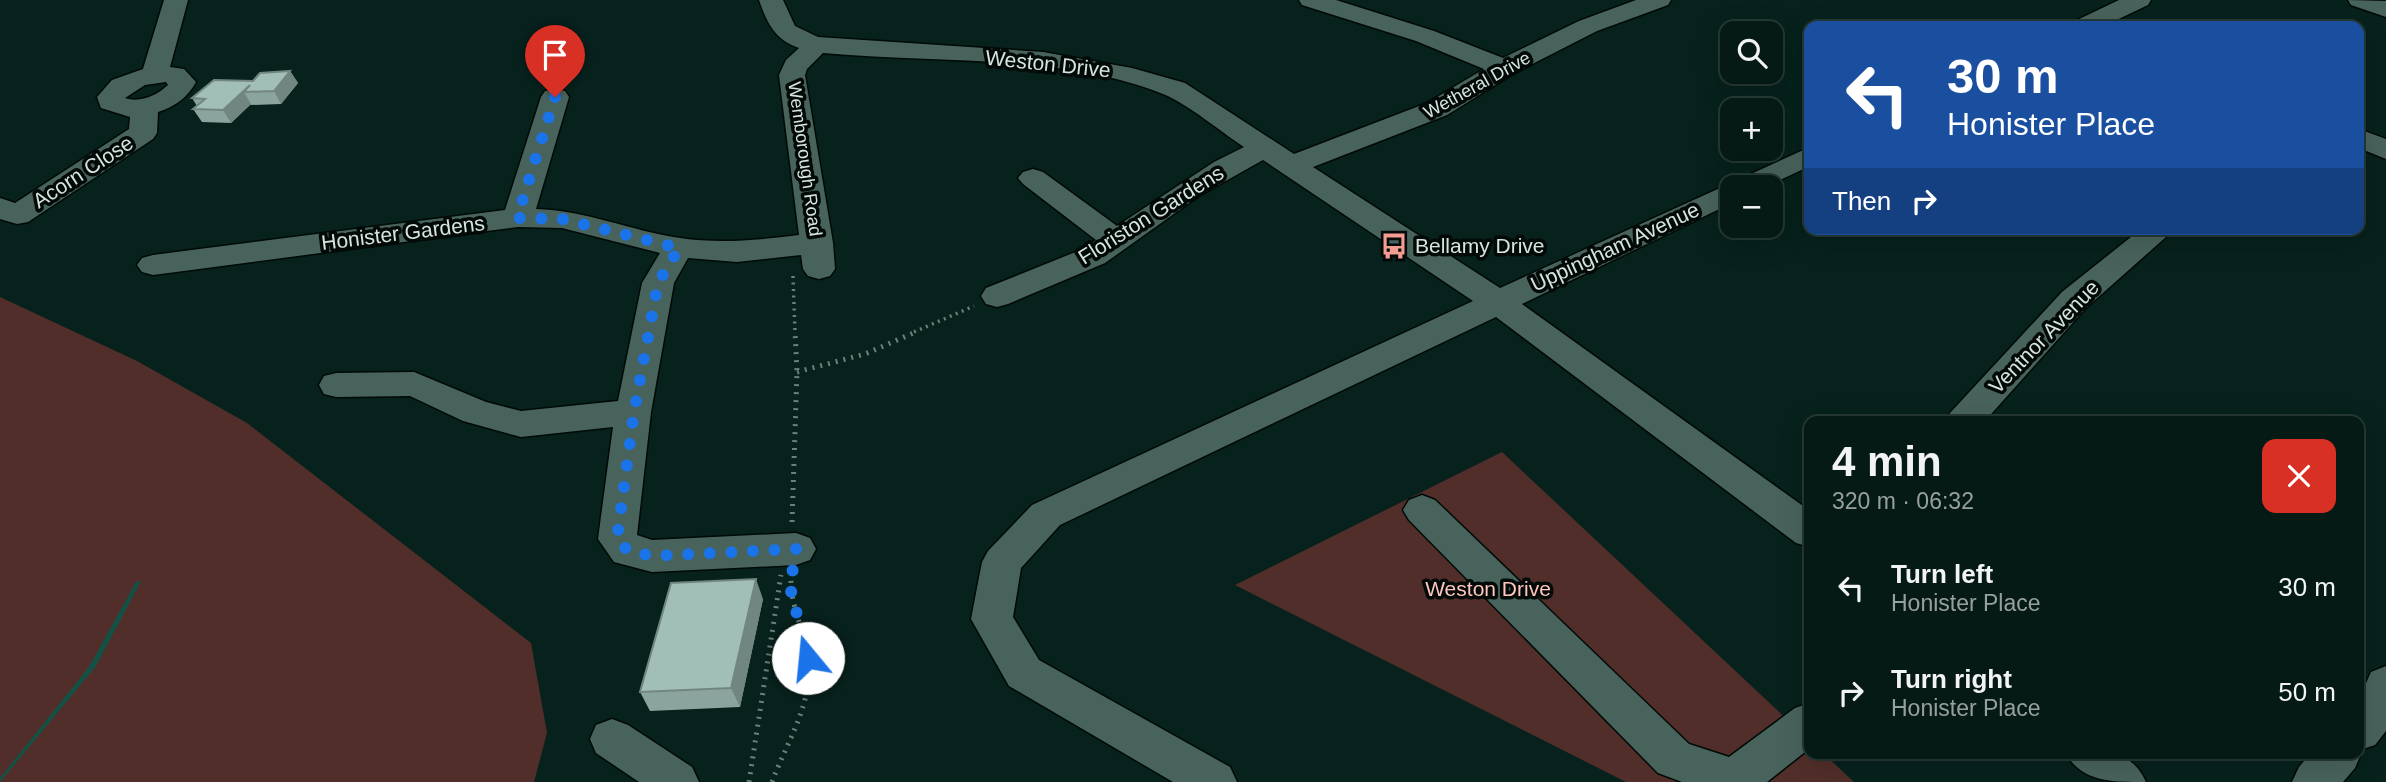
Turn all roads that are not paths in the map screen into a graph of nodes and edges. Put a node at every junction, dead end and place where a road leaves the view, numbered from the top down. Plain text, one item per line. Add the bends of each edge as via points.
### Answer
1 (176, 0) edge
2 (771, 0) edge
3 (1311, 0) edge
4 (1659, 0) edge
5 (2139, 0) edge
6 (2360, 0) edge
7 (2386, 10) edge
8 (2105, 21) edge
9 (817, 45) junction
10 (1504, 68) junction
11 (555, 97) dead end
12 (2364, 139) edge
13 (2386, 150) edge
14 (1278, 156) junction
15 (1804, 158) edge
16 (1768, 175) edge
17 (1033, 178) dead end
18 (1720, 198) edge
19 (0, 207) edge
20 (517, 218) junction
21 (2153, 235) edge
22 (1118, 241) junction
23 (679, 248) junction
24 (810, 262) joint
25 (153, 265) dead end
26 (997, 296) road end
27 (1498, 302) junction
28 (336, 385) dead end
29 (634, 412) junction
30 (1968, 416) edge
31 (1422, 510) dead end
32 (1804, 528) edge
33 (794, 551) road end
34 (2386, 685) edge
35 (2364, 725) edge
36 (1804, 727) edge
37 (612, 739) dead end
38 (2094, 759) edge
39 (2335, 759) edge
40 (676, 782) edge
41 (1214, 782) edge
42 (2123, 782) edge
43 (2315, 782) edge

1 - 19 street, Acorn Close via 155,74 132,80 111,97 111,102 122,108 145,106 143,133 18,215
2 - 9 street via 781,27 793,39
3 - 10 street via 1425,36
4 - 10 street, Wetheral Drive via 1588,26
5 - 8 street
6 - 7 street
9 - 14 street, Weston Drive via 1072,62 1117,71 1175,89
9 - 24 street, Wemborough Road via 792,75
10 - 14 street, Wetheral Drive via 1437,110
11 - 20 street
12 - 13 street
14 - 22 street, Floriston Gardens via 1213,175
14 - 27 street, Weston Drive
15 - 16 street
17 - 22 street
18 - 27 street, Uppingham Avenue
20 - 23 street, Honister Gardens via 562,219
20 - 25 street, Honister Gardens
21 - 30 street, Ventnor Avenue via 2074,300
22 - 26 street, Floriston Gardens via 1094,256
23 - 24 street, Honister Gardens
23 - 29 street via 658,283
27 - 32 street, Weston Drive
27 - 41 street via 1046,514 1002,562 992,619 1024,673
28 - 29 street via 414,384 476,412 521,424
29 - 33 street via 617,539 628,551 652,556
31 - 36 street via 1674,759 1735,780
34 - 35 street via 2382,704
37 - 40 street
38 - 42 street
39 - 43 street

